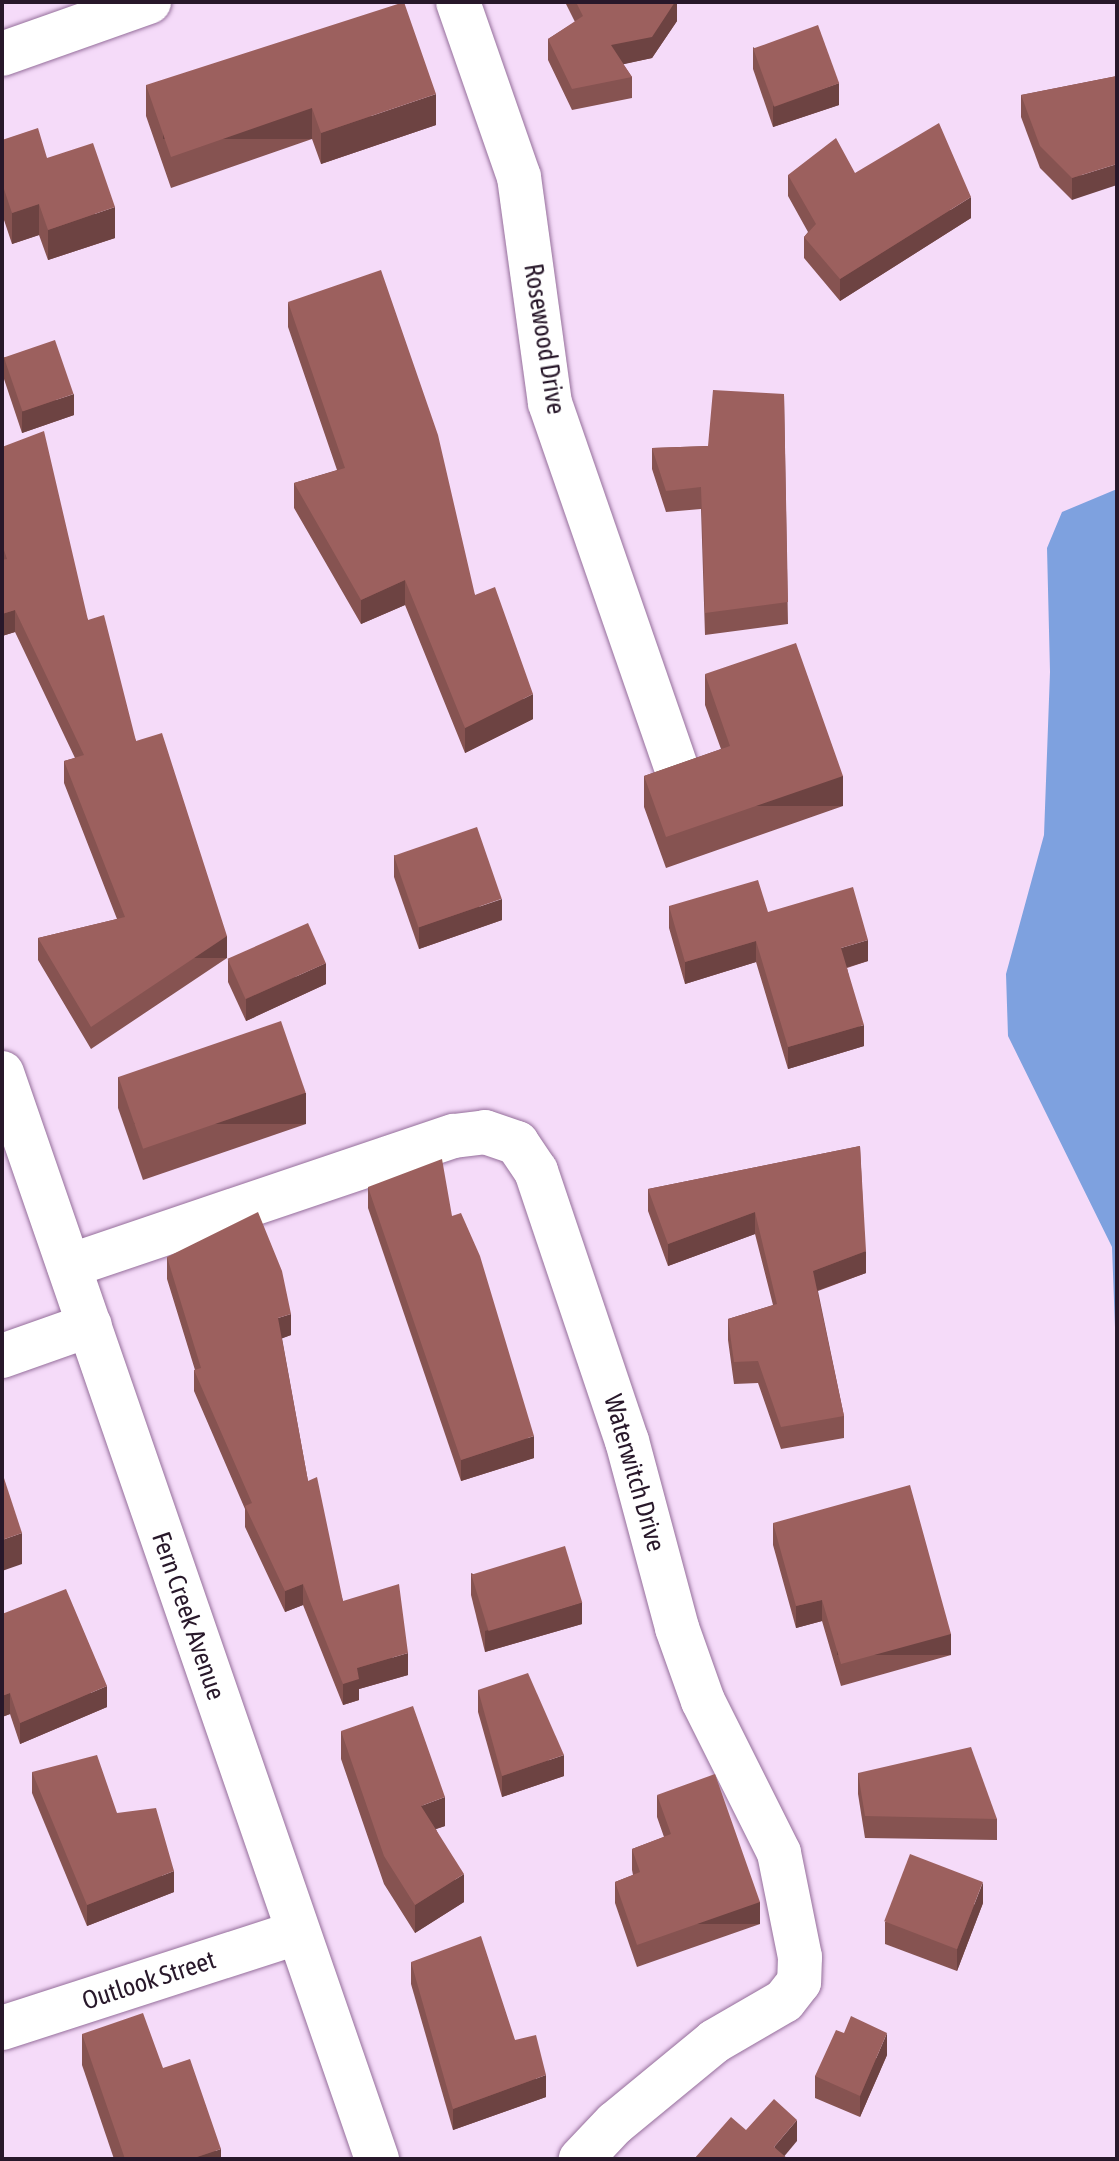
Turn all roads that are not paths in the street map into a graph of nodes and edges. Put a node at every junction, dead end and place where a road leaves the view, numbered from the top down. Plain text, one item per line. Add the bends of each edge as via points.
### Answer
1 (149, 2) edge
2 (458, 2) edge
3 (2, 54) edge
4 (675, 764) edge
5 (2, 1073) edge
6 (69, 1266) junction
7 (90, 1325) junction
8 (2, 1356) edge
9 (296, 1933) junction
10 (2, 2028) edge
11 (377, 2159) edge
12 (581, 2159) edge

1 - 3 street
2 - 4 street, Rosewood Drive via 519,177 550,403
5 - 6 street, Fern Creek Avenue
6 - 7 street, Fern Creek Avenue
6 - 12 street, Waterwitch Drive via 454,1136 485,1132 517,1143 536,1171 627,1441 677,1628 703,1701 779,1853 800,1957 799,1982 784,2001 715,2041 615,2123
7 - 8 street
7 - 9 street, Fern Creek Avenue
9 - 10 street, Outlook Street
9 - 11 street, Fern Creek Avenue

